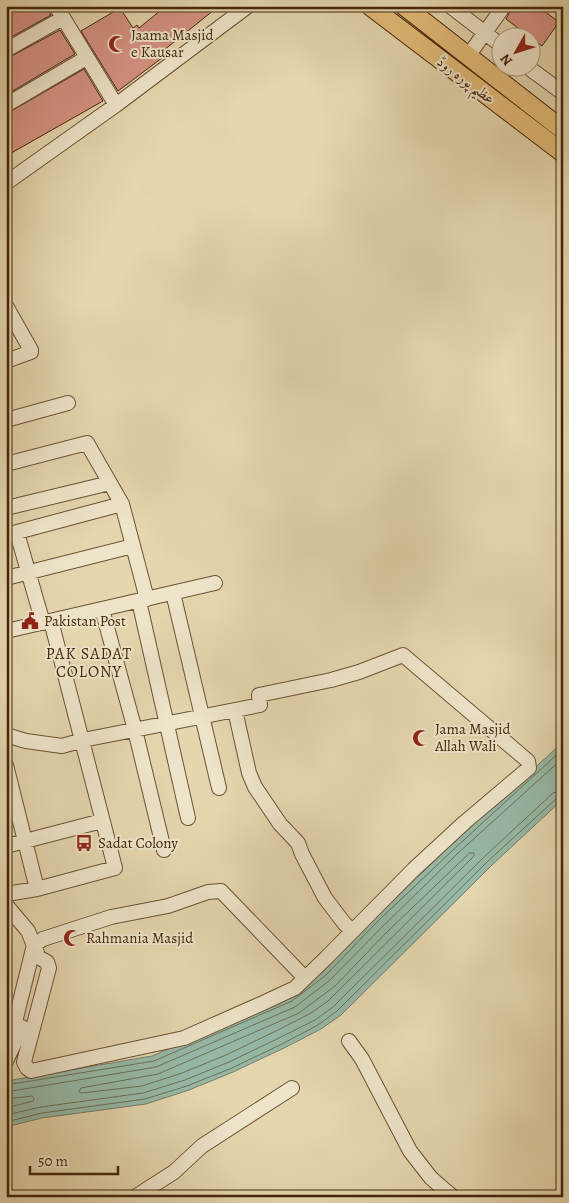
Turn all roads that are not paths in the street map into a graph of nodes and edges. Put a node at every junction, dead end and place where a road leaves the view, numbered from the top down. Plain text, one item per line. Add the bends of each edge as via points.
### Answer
1 (248, 6) edge
2 (370, 6) edge
3 (404, 6) edge
4 (450, 6) edge
5 (504, 6) edge
6 (59, 12) edge
7 (485, 33) junction
8 (492, 38) edge
9 (6, 50) edge
10 (468, 56) junction
11 (86, 58) junction
12 (542, 78) edge
13 (563, 94) edge
14 (6, 105) edge
15 (116, 105) junction
16 (563, 130) edge
17 (563, 153) edge
18 (6, 183) edge
19 (6, 306) edge
20 (6, 361) edge
21 (68, 403) dead end
22 (6, 420) edge
23 (6, 464) edge
24 (110, 483) junction
25 (122, 504) junction
26 (6, 508) edge
27 (12, 534) edge
28 (133, 546) junction
29 (29, 573) junction
30 (6, 578) edge
31 (215, 583) dead end
32 (173, 593) junction
33 (143, 600) junction
34 (102, 610) junction
35 (47, 622) junction
36 (6, 631) edge
37 (235, 710) junction
38 (203, 716) junction
39 (167, 724) junction
40 (135, 730) junction
41 (6, 735) edge
42 (83, 740) junction
43 (6, 765) edge
44 (218, 788) dead end
45 (188, 818) dead end
46 (102, 820) junction
47 (25, 840) junction
48 (6, 846) edge
49 (164, 850) dead end
50 (37, 889) junction
51 (6, 894) edge
52 (6, 905) edge
53 (352, 931) junction
54 (36, 951) junction
55 (305, 978) junction
56 (6, 1038) edge
57 (349, 1040) dead end
58 (6, 1060) edge
59 (292, 1088) dead end
60 (135, 1197) edge
61 (453, 1197) edge

1 - 15 street
2 - 17 main road, عظیم پورہ روڈ
3 - 10 main road, عظیم پورہ روڈ
4 - 7 street
5 - 7 street
6 - 9 street
6 - 11 street
7 - 8 street
7 - 10 street
10 - 16 main road, عظیم پورہ روڈ
11 - 14 street
11 - 15 street
12 - 13 street
15 - 18 street
19 - 20 street via 31,352
21 - 22 street
23 - 24 street via 87,443
24 - 25 street
24 - 26 street
25 - 27 street
25 - 28 street
27 - 29 street
28 - 29 street
28 - 33 street
29 - 30 street
29 - 35 street
31 - 32 street
32 - 33 street
32 - 38 street
33 - 34 street
33 - 39 street
34 - 35 street
34 - 40 street
35 - 36 street
35 - 42 street
37 - 38 street
37 - 53 street via 255,787 280,824 298,843 325,898
37 - 53 street via 260,705 259,695 340,677 403,655 528,761 529,768 464,822
38 - 39 street
38 - 44 street
39 - 40 street
39 - 45 street
40 - 42 street
40 - 49 street
41 - 42 street via 62,746
42 - 46 street
43 - 47 street
46 - 47 street
46 - 50 street via 115,868
47 - 48 street
47 - 50 street
50 - 51 street
52 - 54 street via 28,931
53 - 55 street
54 - 55 street via 43,939 111,917 221,891
54 - 55 street via 49,968 24,1062 31,1071 184,1038 295,988
54 - 56 street via 16,1018
54 - 58 street via 22,1027
57 - 61 street via 410,1151 431,1178
59 - 60 street via 202,1146 174,1172

